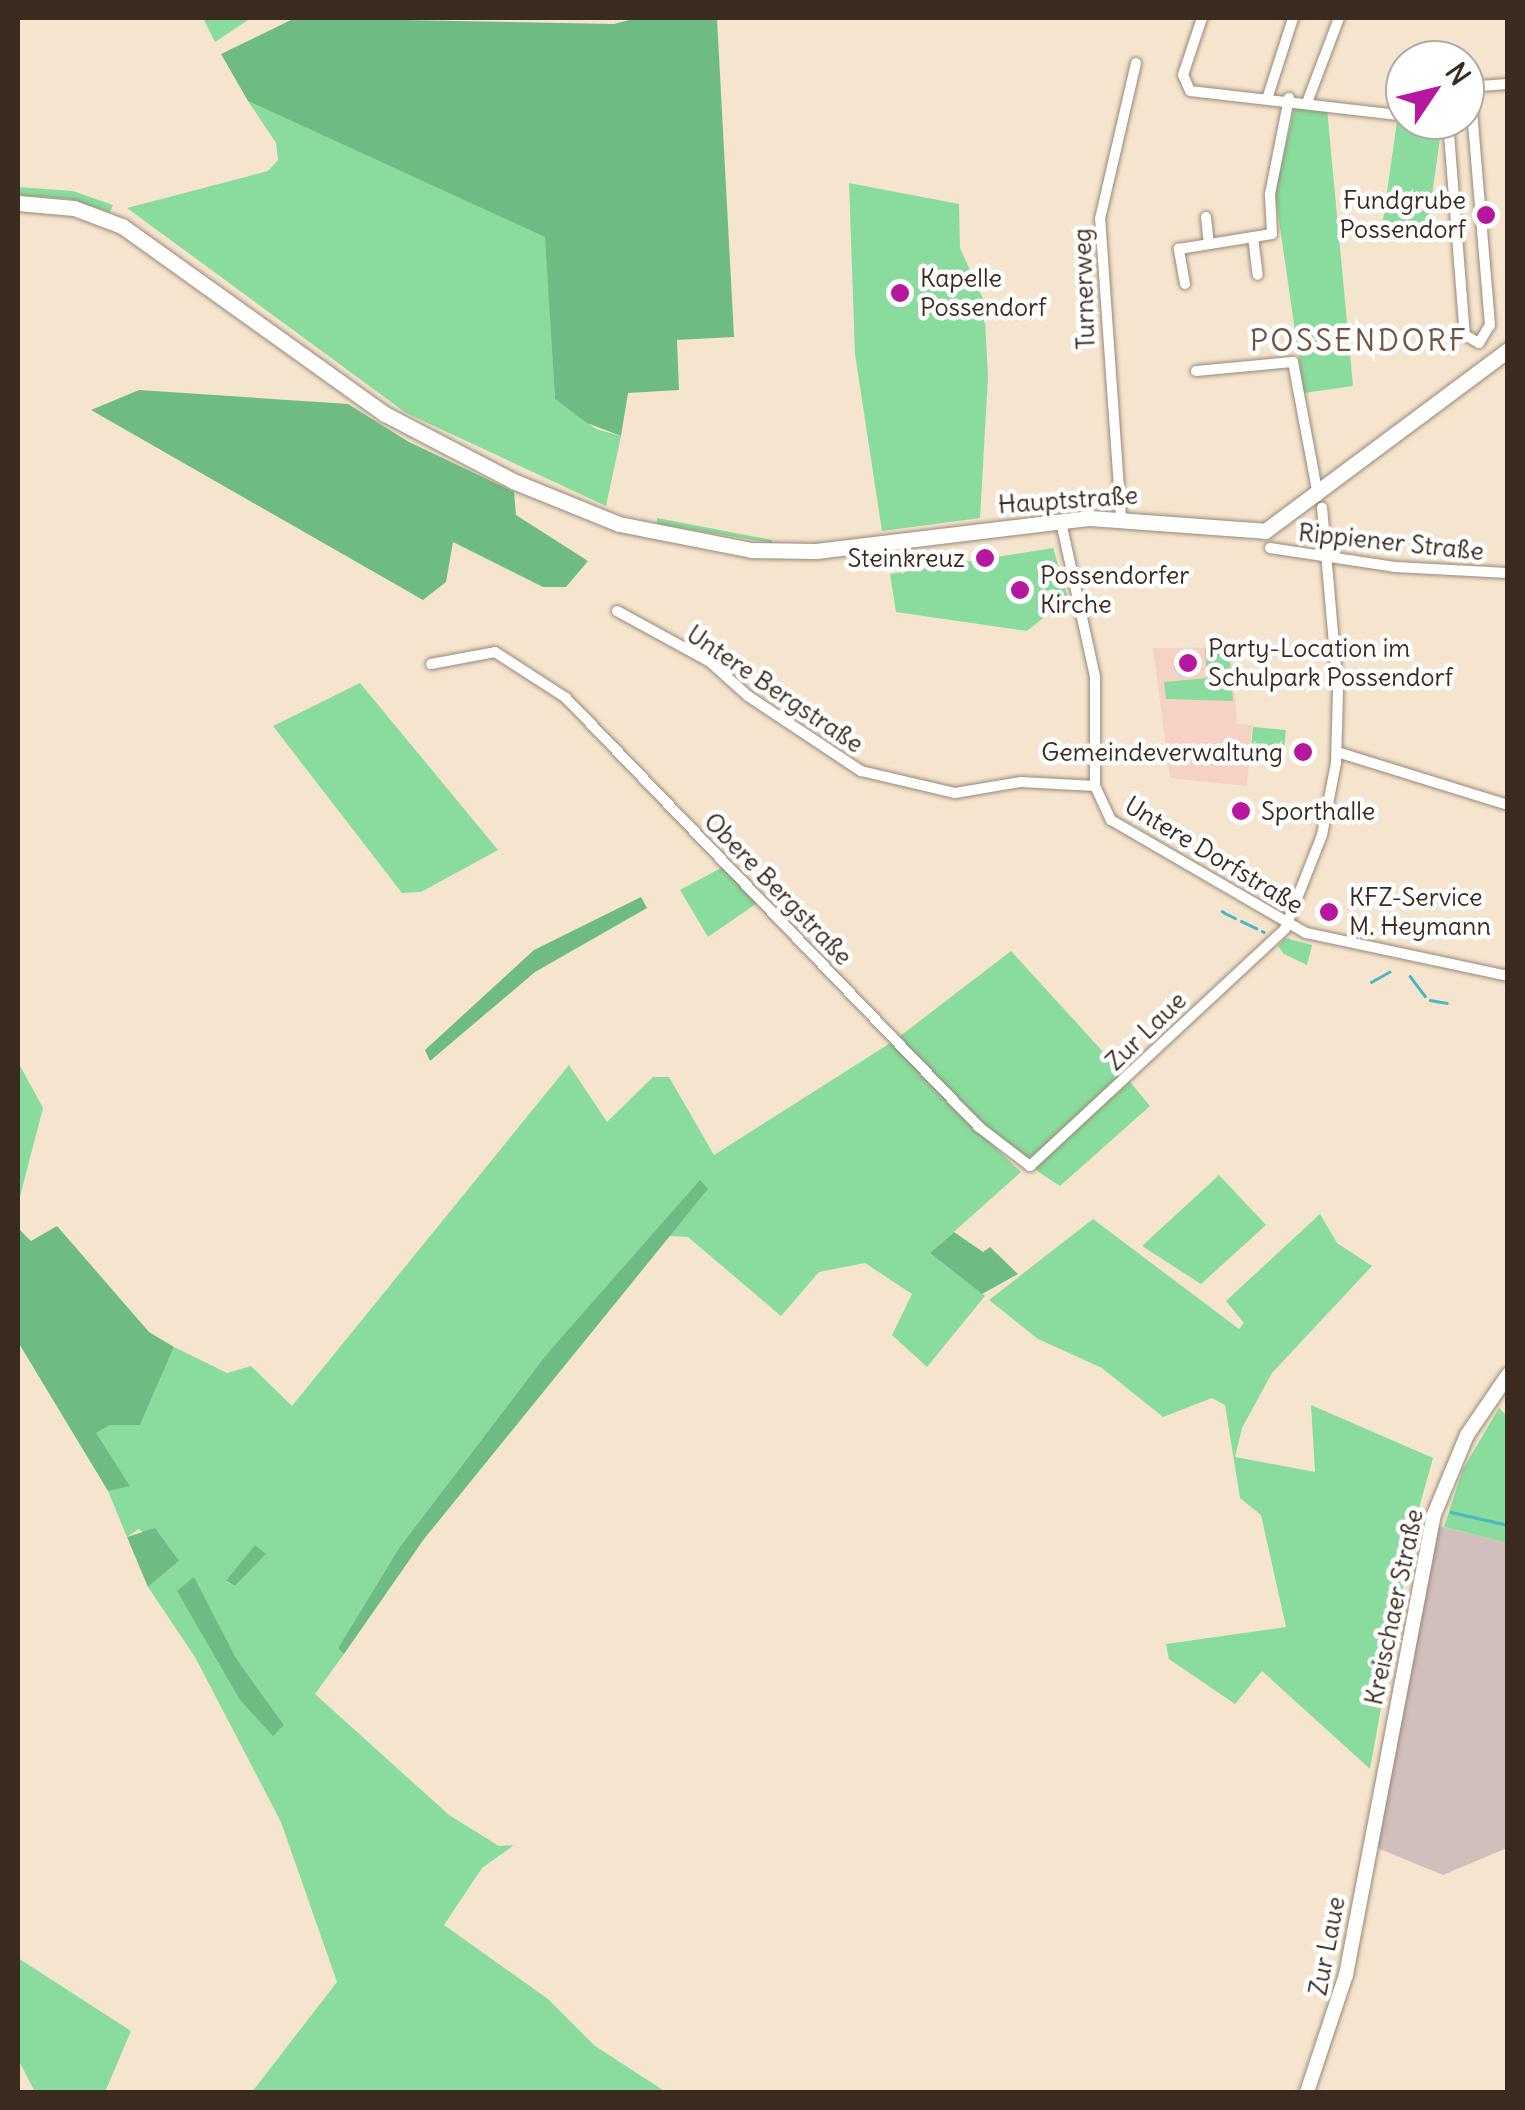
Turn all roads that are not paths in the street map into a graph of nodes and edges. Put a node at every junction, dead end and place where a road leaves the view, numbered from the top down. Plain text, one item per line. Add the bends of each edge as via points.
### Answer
1 (1202, 18) edge
2 (1293, 18) edge
3 (1339, 18) edge
4 (1136, 62) dead end
5 (1268, 96) junction
6 (1289, 98) junction
7 (1308, 100) junction
8 (1385, 113) edge
9 (1450, 140) edge
10 (1467, 140) edge
11 (18, 203) edge
12 (1206, 216) dead end
13 (1253, 237) junction
14 (1208, 244) junction
15 (1258, 274) dead end
16 (1185, 284) dead end
17 (1508, 350) edge
18 (1196, 371) dead end
19 (1320, 502) junction
20 (1120, 517) junction
21 (1061, 522) junction
22 (1270, 548) dead end
23 (1327, 558) junction
24 (1508, 574) edge
25 (617, 612) dead end
26 (431, 664) dead end
27 (1337, 752) junction
28 (1095, 786) junction
29 (1508, 805) edge
30 (1288, 923) junction
31 (1508, 976) edge
32 (1030, 1166) joint
33 (1508, 1375) edge
34 (1378, 1805) joint
35 (1308, 2092) edge

1 - 5 street via 1183,75 1190,91
2 - 5 street
3 - 7 street
4 - 20 street, Turnerweg via 1100,219
5 - 6 street
6 - 7 street
6 - 13 street via 1270,194 1272,234
7 - 8 street
9 - 10 street via 1465,334 1479,342 1490,325
11 - 21 main road, Hauptstraße via 74,208 122,226 385,414 513,481 619,524 751,550 816,551
12 - 14 street
13 - 14 street
13 - 15 street
14 - 16 street via 1179,249
17 - 19 main road, Hauptstraße
18 - 19 street via 1293,362
19 - 20 main road, Hauptstraße via 1248,533
19 - 23 street
20 - 21 main road, Hauptstraße
21 - 28 street via 1095,677
22 - 23 street, Rippiener Straße
23 - 24 street, Rippiener Straße
23 - 27 street
25 - 28 street, Untere Bergstraße via 710,662 748,696 861,771 955,794 1021,782
26 - 32 street, Obere Bergstraße via 495,652 566,698 979,1127
27 - 29 street
27 - 30 street via 1322,835
28 - 30 street, Untere Dorfstraße via 1104,812 1126,831
30 - 31 street, Untere Dorfstraße via 1324,938
30 - 32 street, Zur Laue via 1128,1081
33 - 34 main road, Kreischaer Straße via 1467,1435 1433,1517
34 - 35 main road, Zur Laue via 1346,1976

